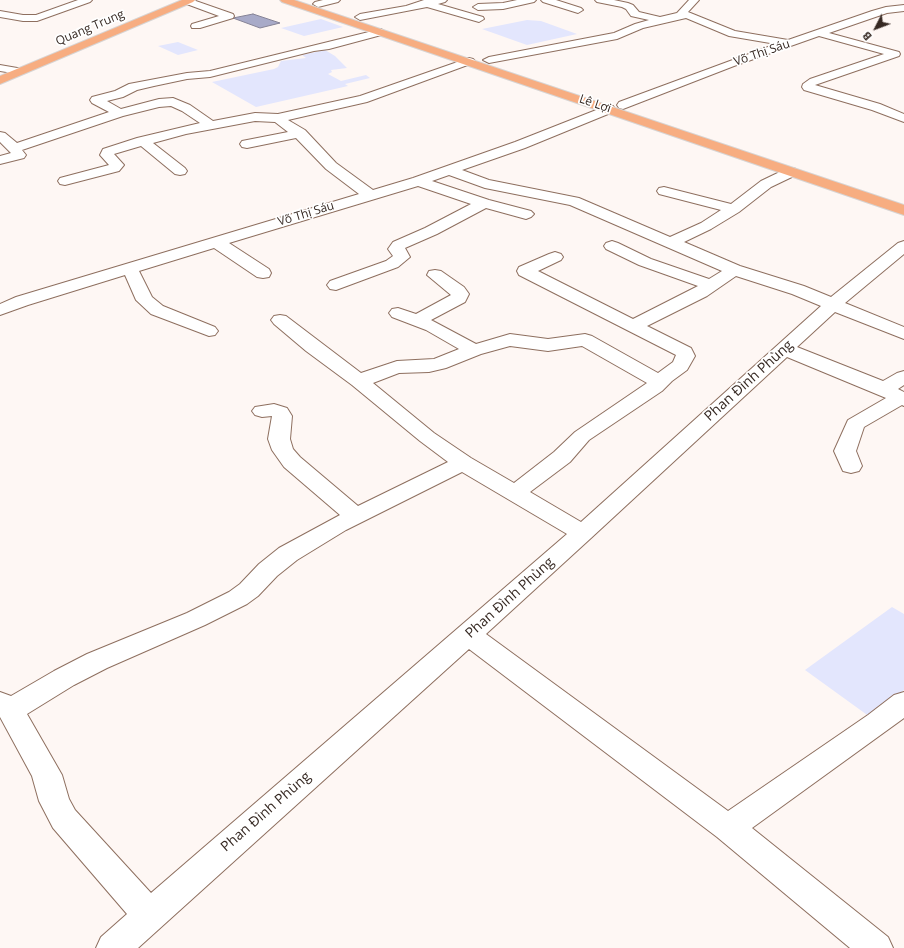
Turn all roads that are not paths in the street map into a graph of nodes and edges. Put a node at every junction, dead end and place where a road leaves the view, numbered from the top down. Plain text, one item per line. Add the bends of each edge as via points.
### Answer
1 (87, 0) edge
2 (285, 0) edge
3 (335, 0) edge
4 (413, 0) edge
5 (442, 0) edge
6 (531, 0) edge
7 (546, 0) edge
8 (600, 0) edge
9 (694, 0) edge
10 (188, 1) edge
11 (312, 2) edge
12 (427, 4) junction
13 (503, 6) junction
14 (478, 7) dead end
15 (904, 8) edge
16 (578, 10) dead end
17 (342, 12) junction
18 (516, 12) dead end
19 (0, 14) edge
20 (328, 14) junction
21 (686, 15) junction
22 (360, 17) junction
23 (479, 18) dead end
24 (659, 20) junction
25 (196, 26) dead end
26 (381, 32) junction
27 (586, 33) dead end
28 (818, 33) junction
29 (602, 39) junction
30 (789, 44) junction
31 (489, 60) junction
32 (469, 62) junction
33 (0, 68) edge
34 (20, 72) junction
35 (0, 80) edge
36 (616, 107) junction
37 (119, 113) junction
38 (278, 118) junction
39 (904, 118) edge
40 (211, 125) junction
41 (300, 133) junction
42 (0, 136) edge
43 (142, 142) junction
44 (248, 144) dead end
45 (14, 148) junction
46 (0, 160) edge
47 (449, 170) junction
48 (180, 171) dead end
49 (791, 172) junction
50 (418, 180) junction
51 (65, 181) dead end
52 (664, 191) dead end
53 (370, 195) junction
54 (904, 201) edge
55 (484, 203) junction
56 (734, 209) junction
57 (904, 210) edge
58 (526, 214) dead end
59 (216, 242) junction
60 (672, 242) junction
61 (612, 246) dead end
62 (904, 246) edge
63 (555, 257) dead end
64 (130, 269) junction
65 (734, 270) junction
66 (263, 273) dead end
67 (435, 275) dead end
68 (336, 285) dead end
69 (710, 285) junction
70 (833, 304) junction
71 (0, 310) edge
72 (398, 313) dead end
73 (280, 320) dead end
74 (417, 320) junction
75 (633, 326) junction
76 (209, 331) dead end
77 (904, 334) edge
78 (784, 349) junction
79 (474, 350) junction
80 (904, 376) edge
81 (359, 381) junction
82 (658, 384) junction
83 (896, 396) edge
84 (262, 411) dead end
85 (463, 463) junction
86 (851, 466) dead end
87 (515, 493) junction
88 (356, 516) junction
89 (584, 533) junction
90 (469, 635) junction
91 (904, 702) edge
92 (5, 706) edge
93 (728, 828) junction
94 (150, 915) junction
95 (113, 948) edge
96 (876, 948) edge

1 - 19 street via 37,18
2 - 20 main road, Lê Lợi
3 - 11 street
4 - 12 street
5 - 12 street
6 - 13 street
7 - 16 street
8 - 24 street via 630,7 635,14
9 - 21 street via 682,13
10 - 25 street via 229,16
10 - 34 main road, Quang Trung
11 - 17 main road, Lê Lợi
12 - 22 street
12 - 23 street
13 - 14 street
13 - 18 street
15 - 28 street, Võ Thị Sáu via 886,10
17 - 20 main road
17 - 22 main road, Lê Lợi
20 - 26 main road, Lê Lợi
21 - 24 street
21 - 30 street via 733,34
22 - 31 main road, Lê Lợi
24 - 29 street
26 - 32 main road, Lê Lợi
26 - 37 street via 210,74 133,87 125,92 96,100
27 - 29 street
28 - 30 street, Võ Thị Sáu
28 - 39 street via 895,54 814,82 808,87
29 - 31 street
30 - 36 street, Võ Thị Sáu
31 - 36 main road, Lê Lợi
32 - 36 main road, Lê Lợi
32 - 38 street via 363,99
33 - 34 street
34 - 35 main road, Quang Trung
36 - 47 street, Võ Thị Sáu via 520,146
36 - 49 main road, Lê Lợi
36 - 54 main road, Lê Lợi
37 - 40 street via 159,102 173,102
37 - 45 street
38 - 40 street via 255,117
38 - 41 street
40 - 43 street
41 - 44 street
41 - 53 street via 332,166
42 - 45 street
43 - 48 street
43 - 51 street via 108,152 107,155 117,165 114,168
45 - 46 street via 19,154
47 - 50 street, Võ Thị Sáu
47 - 60 street via 484,184 574,201
49 - 56 street via 766,184
49 - 57 main road, Lê Lợi
50 - 53 street, Võ Thị Sáu
50 - 55 street
52 - 56 street
53 - 59 street, Võ Thị Sáu
55 - 58 street
55 - 68 street via 399,245 396,249 402,257 392,264
56 - 60 street
59 - 64 street, Võ Thị Sáu
59 - 66 street
60 - 65 street
61 - 69 street via 645,262
62 - 70 street, Phan Đình Phùng
63 - 75 street via 525,271
64 - 71 street, Võ Thị Sáu
64 - 76 street via 146,300 157,310
65 - 69 street
65 - 70 street
67 - 74 street via 458,291 459,298
69 - 75 street
70 - 77 street
70 - 78 street, Phan Đình Phùng
72 - 74 street
73 - 81 street
74 - 79 street
75 - 82 street via 678,349 686,356 680,366
78 - 83 street
78 - 89 street, Phan Đình Phùng
79 - 81 street via 438,364 397,367
79 - 82 street via 510,340 548,345 585,340 656,380
80 - 83 street
81 - 85 street
82 - 87 street via 582,436 562,457
83 - 86 street via 856,424 845,451
84 - 88 street via 280,412 282,416 279,439 283,450 292,462
85 - 87 street
85 - 88 street
87 - 89 street
88 - 92 street via 288,554 238,598 196,619 90,664
89 - 90 street, Phan Đình Phùng
90 - 93 street
90 - 94 street, Phan Đình Phùng
91 - 93 street
92 - 94 street via 47,775 54,801 64,819
93 - 96 street
94 - 95 street, Phan Đình Phùng

